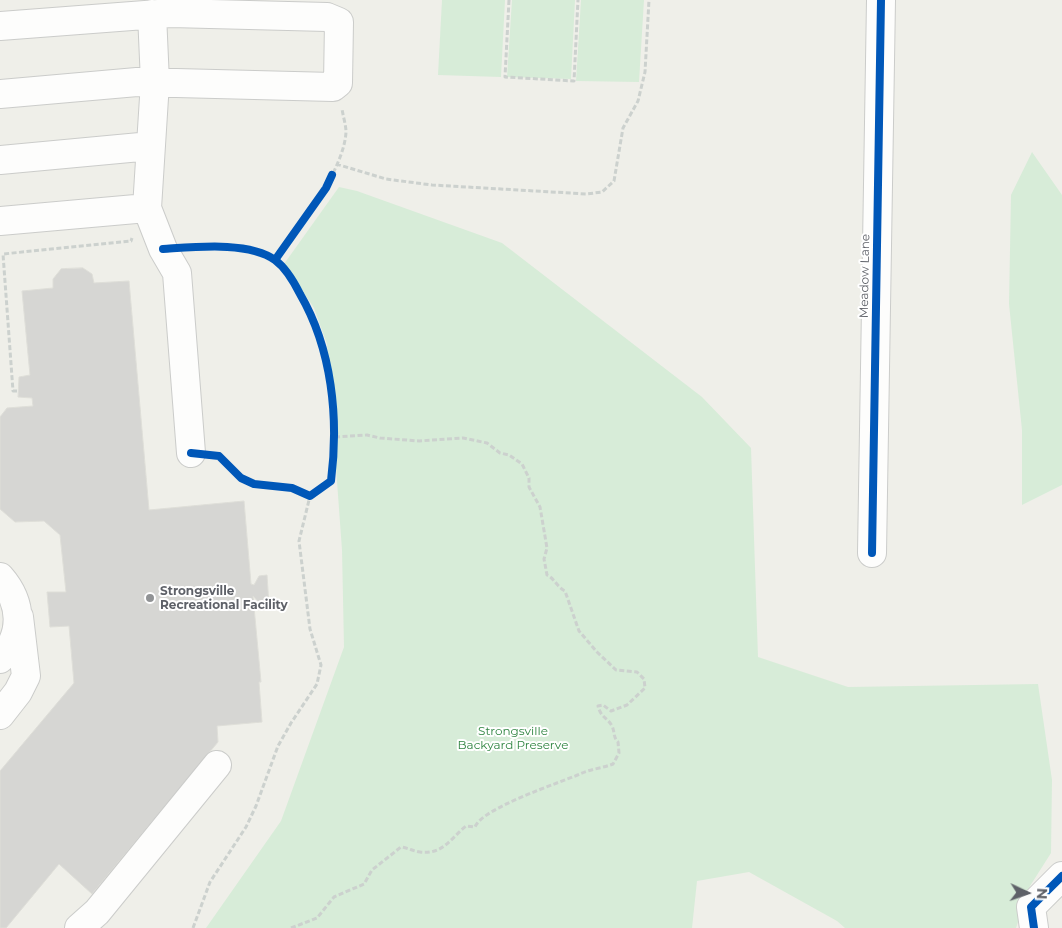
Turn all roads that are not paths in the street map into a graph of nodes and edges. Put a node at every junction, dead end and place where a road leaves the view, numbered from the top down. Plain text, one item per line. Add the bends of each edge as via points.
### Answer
1 (881, 0) edge
2 (152, 14) junction
3 (0, 26) edge
4 (155, 82) junction
5 (0, 94) edge
6 (151, 146) junction
7 (0, 160) edge
8 (147, 208) junction
9 (0, 221) edge
10 (191, 452) road end
11 (872, 553) dead end
12 (0, 577) edge
13 (19, 617) junction
14 (0, 659) edge
15 (0, 715) edge
16 (217, 765) dead end
17 (1062, 876) edge
18 (79, 928) edge
19 (1034, 928) edge

1 - 11 street, Meadow Lane
2 - 3 street
2 - 4 street
2 - 4 street via 327,17 340,22 338,83 333,87
4 - 5 street
4 - 6 street
6 - 7 street
6 - 8 street
8 - 9 street
8 - 10 street via 163,249 177,273
12 - 13 street via 10,589
13 - 14 street via 13,642
13 - 15 street via 26,676
16 - 18 street via 97,912
17 - 19 street via 1031,907

